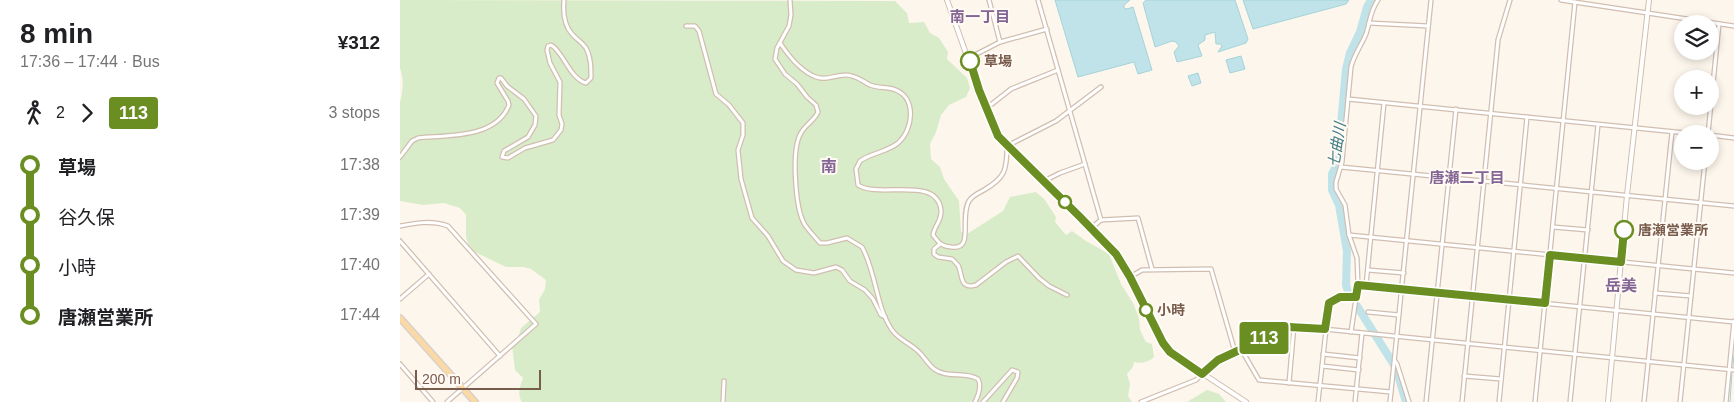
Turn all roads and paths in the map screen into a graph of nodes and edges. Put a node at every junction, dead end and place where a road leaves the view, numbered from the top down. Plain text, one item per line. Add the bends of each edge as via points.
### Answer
1 (564, 0) edge
2 (790, 0) edge
3 (947, 0) edge
4 (989, 0) edge
5 (1038, 0) edge
6 (1378, 0) edge
7 (1431, 0) edge
8 (1510, 0) edge
9 (1561, 0) edge
10 (1649, 0) edge
11 (1575, 2) junction
12 (1647, 13) junction
13 (1674, 17) edge
14 (1369, 23) junction
15 (1719, 24) edge
16 (686, 26) dead end
17 (1428, 26) junction
18 (1734, 26) edge
19 (1047, 29) junction
20 (1000, 42) junction
21 (780, 43) junction
22 (969, 58) junction
23 (1716, 60) edge
24 (1058, 70) junction
25 (1101, 87) dead end
26 (1348, 99) junction
27 (1384, 103) junction
28 (986, 106) junction
29 (1420, 107) junction
30 (1456, 109) junction
31 (1069, 111) junction
32 (1491, 113) junction
33 (1527, 117) junction
34 (1564, 121) junction
35 (1598, 125) junction
36 (1710, 125) edge
37 (1635, 129) junction
38 (1672, 132) joint
39 (1719, 136) edge
40 (1734, 138) edge
41 (1007, 146) junction
42 (400, 156) edge
43 (1085, 164) junction
44 (1341, 167) junction
45 (1703, 170) edge
46 (1378, 171) junction
47 (1414, 174) junction
48 (1449, 178) junction
49 (1044, 181) junction
50 (1484, 181) junction
51 (1520, 185) junction
52 (1557, 188) junction
53 (1592, 192) junction
54 (1627, 195) junction
55 (1665, 198) junction
56 (1700, 202) junction
57 (1734, 206) edge
58 (1100, 220) junction
59 (400, 226) edge
60 (1553, 227) junction
61 (1091, 228) junction
62 (1588, 230) junction
63 (1349, 235) junction
64 (1371, 237) junction
65 (1406, 240) junction
66 (400, 242) edge
67 (1442, 243) junction
68 (940, 244) junction
69 (1477, 247) junction
70 (1514, 251) junction
71 (1550, 255) junction
72 (1585, 258) junction
73 (1621, 262) junction
74 (1658, 265) junction
75 (1152, 269) junction
76 (1694, 269) junction
77 (1368, 270) junction
78 (1404, 273) junction
79 (1734, 273) edge
80 (429, 274) junction
81 (1130, 277) junction
82 (1358, 285) junction
83 (1366, 286) junction
84 (1402, 289) junction
85 (1437, 293) junction
86 (1655, 293) junction
87 (1068, 295) dead end
88 (1472, 296) junction
89 (1691, 296) junction
90 (1356, 297) junction
91 (400, 299) edge
92 (1509, 300) junction
93 (1545, 303) junction
94 (1581, 307) junction
95 (1617, 310) junction
96 (1368, 312) dead end
97 (1653, 314) junction
98 (1399, 315) junction
99 (885, 317) junction
100 (400, 318) edge
101 (1689, 318) junction
102 (1734, 322) edge
103 (1294, 326) junction
104 (1325, 329) junction
105 (1351, 332) junction
106 (1362, 333) junction
107 (1397, 336) junction
108 (1432, 340) junction
109 (1468, 344) junction
110 (1505, 347) junction
111 (1241, 349) junction
112 (1540, 351) junction
113 (1235, 352) junction
114 (1323, 354) junction
115 (1575, 354) junction
116 (500, 356) junction
117 (1360, 358) junction
118 (1613, 358) junction
119 (1394, 361) junction
120 (1648, 362) junction
121 (400, 364) edge
122 (1684, 365) junction
123 (1322, 366) junction
124 (1359, 370) junction
125 (1729, 370) junction
126 (1734, 370) edge
127 (1202, 374) junction
128 (1464, 376) junction
129 (1501, 379) junction
130 (724, 381) dead end
131 (1289, 383) junction
132 (1320, 386) junction
133 (463, 388) junction
134 (1357, 389) junction
135 (1391, 392) junction
136 (434, 402) edge
137 (447, 402) edge
138 (476, 402) edge
139 (723, 402) edge
140 (975, 402) edge
141 (983, 402) edge
142 (1003, 402) edge
143 (1141, 402) edge
144 (1246, 402) edge
145 (1318, 402) edge
146 (1355, 402) edge
147 (1390, 402) edge
148 (1408, 402) edge
149 (1426, 402) edge
150 (1462, 402) edge
151 (1499, 402) edge
152 (1535, 402) edge
153 (1570, 402) edge
154 (1608, 402) edge
155 (1644, 402) edge
156 (1680, 402) edge
157 (1726, 402) edge

1 - 42 street via 564,15 570,31 589,55 591,78 586,83 582,81 555,47 548,46 550,63 560,82 559,114 562,124 558,136 508,158 502,157 504,151 528,137 536,116 524,99 498,78 497,84 508,101 499,119 474,133 418,138
2 - 21 street via 789,26
3 - 22 street
4 - 20 street
5 - 19 street
6 - 14 street via 1370,13
7 - 17 street
8 - 32 street via 1498,40
9 - 11 street
10 - 12 street
11 - 12 street
11 - 34 street
12 - 13 street
12 - 37 street
14 - 17 street
14 - 26 street via 1351,67
15 - 18 street
16 - 99 street via 696,26 700,31 716,94 742,123 743,136 738,150 741,179 752,218 784,261 796,270 842,270 850,281 873,298
17 - 29 street
19 - 20 street
19 - 24 street
20 - 22 street
21 - 68 street via 789,57 813,76 825,80 846,75 861,78 871,86 894,89 904,95 910,105 907,130 890,148 860,161 856,178 858,185 864,188 918,190 931,194 941,208 939,224 933,235
21 - 99 street via 775,58 778,66 818,110 801,133 796,146 795,171 805,225 820,244 847,238 862,247
22 - 28 street
23 - 36 street
24 - 28 street via 1011,89
24 - 31 street
25 - 31 street
26 - 27 street
26 - 44 street
27 - 29 street
27 - 46 street
28 - 41 street via 995,131
29 - 30 street
29 - 47 street
30 - 32 street
30 - 48 street
31 - 41 street
31 - 43 street
32 - 33 street
32 - 50 street
33 - 34 street
33 - 51 street
34 - 35 street
34 - 52 street
35 - 37 street
35 - 53 street
37 - 38 street
37 - 54 street
38 - 55 street
39 - 40 street
41 - 49 street
41 - 68 street via 1000,179 968,202 965,242 958,248
43 - 49 street
43 - 58 street
44 - 46 street
44 - 63 street via 1336,189 1345,205
45 - 56 street
46 - 47 street
46 - 64 street
47 - 48 street
47 - 65 street
48 - 50 street
48 - 67 street
49 - 61 street
50 - 51 street
50 - 69 street
51 - 52 street
51 - 70 street
52 - 53 street
52 - 60 street
53 - 54 street
53 - 62 street
54 - 55 street
54 - 73 street
55 - 56 street
55 - 74 street
56 - 57 street
56 - 76 street
58 - 61 street
58 - 75 street via 1138,218
59 - 116 street via 420,222 448,226 533,320 536,324
60 - 62 street
60 - 71 street
61 - 81 street via 1116,254
62 - 72 street
63 - 64 street
63 - 82 street via 1357,258
64 - 65 street
64 - 77 street
65 - 67 street
65 - 78 street
66 - 80 street
67 - 69 street
67 - 85 street
68 - 87 street via 934,249 934,254 952,259 958,265 965,285 976,286 1018,256 1049,286
69 - 70 street
69 - 88 street
70 - 71 street
70 - 92 street
71 - 72 street
71 - 93 street
72 - 73 street
72 - 94 street
73 - 74 street
73 - 95 street
74 - 76 street
74 - 86 street
75 - 81 street
75 - 113 street via 1211,269
76 - 79 street
76 - 89 street
77 - 78 street
77 - 83 street
78 - 84 street
80 - 91 street
80 - 116 street
81 - 127 street via 1163,343 1170,352
82 - 83 street
82 - 90 street
83 - 84 street
84 - 85 street
84 - 98 street
85 - 88 street
85 - 108 street
86 - 89 street
86 - 97 street
88 - 92 street
88 - 109 street
89 - 101 street
90 - 104 street via 1340,297 1329,303
90 - 105 street
92 - 93 street
92 - 110 street
93 - 94 street
93 - 112 street
94 - 95 street
94 - 115 street
95 - 97 street
95 - 118 street
96 - 98 street
97 - 101 street
97 - 120 street
98 - 107 street
99 - 140 street via 901,340 917,350 934,368 946,375 978,379 980,388
100 - 133 main road
101 - 102 street
101 - 122 street
102 - 125 street
103 - 104 street
103 - 111 street
103 - 131 street
104 - 105 street
104 - 114 street
105 - 106 street
106 - 107 street
106 - 117 street
107 - 108 street
107 - 119 street
108 - 109 street
108 - 149 street
109 - 110 street
109 - 128 street
110 - 112 street
110 - 129 street
111 - 113 street
111 - 131 street via 1259,380
112 - 115 street
112 - 152 street
113 - 127 street via 1213,363
114 - 117 street
114 - 123 street
115 - 118 street
115 - 153 street
116 - 133 street
117 - 124 street
118 - 120 street
118 - 154 street
119 - 135 street
119 - 148 street
120 - 122 street
120 - 155 street
121 - 136 street
122 - 125 street
122 - 156 street
123 - 124 street
123 - 132 street
124 - 134 street
125 - 126 street
125 - 157 street
127 - 143 street
127 - 144 street
128 - 129 street
128 - 150 street
129 - 151 street
130 - 139 street
131 - 132 street
132 - 134 street
132 - 145 street
133 - 137 street
133 - 138 main road
134 - 135 street
134 - 146 street
135 - 147 street
141 - 142 street via 1012,370 1016,370 1017,378

